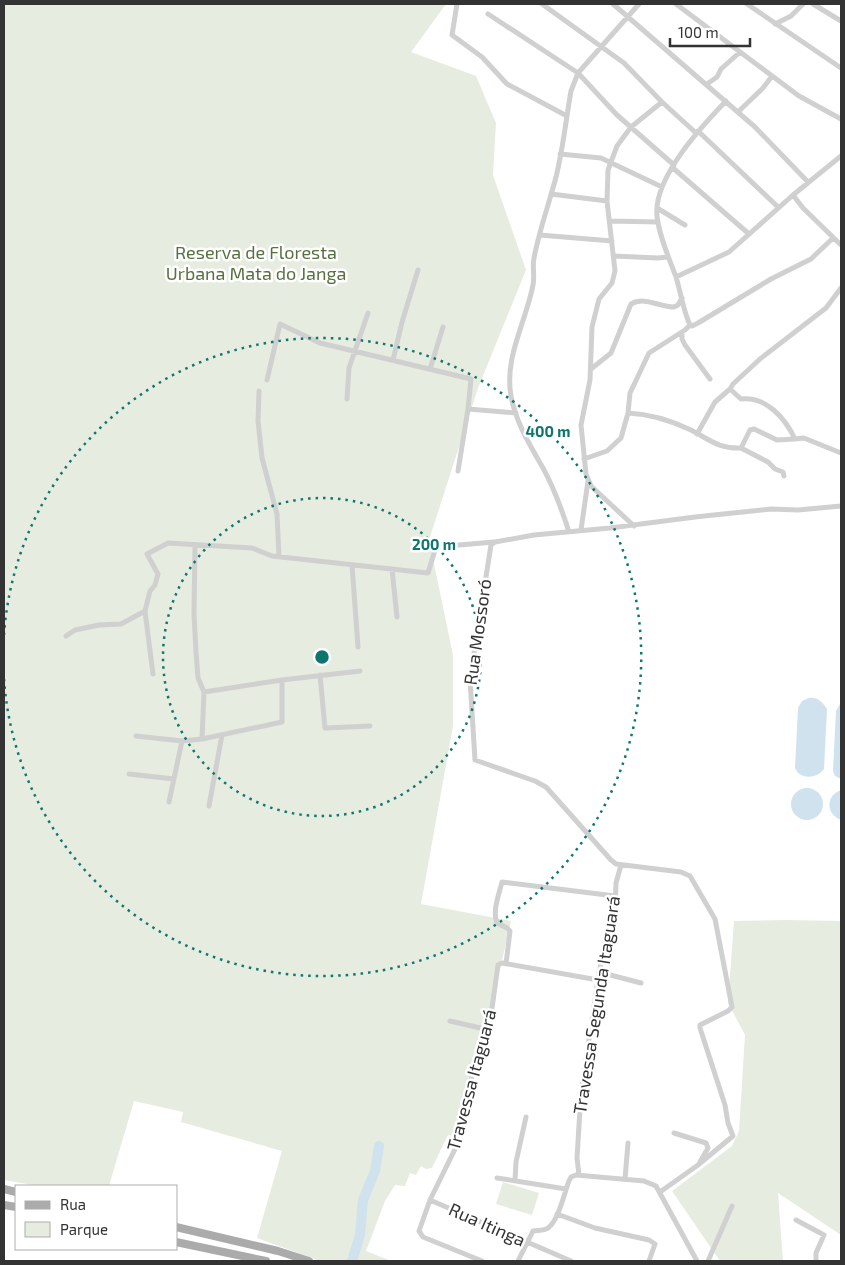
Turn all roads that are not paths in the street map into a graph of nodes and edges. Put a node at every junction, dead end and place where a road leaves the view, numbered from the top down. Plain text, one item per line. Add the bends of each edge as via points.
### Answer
1 (457, 4) edge
2 (542, 4) edge
3 (613, 4) edge
4 (638, 4) edge
5 (676, 4) edge
6 (746, 4) edge
7 (803, 4) edge
8 (813, 4) edge
9 (488, 14) dead end
10 (629, 17) junction
11 (841, 21) edge
12 (775, 24) junction
13 (601, 46) junction
14 (740, 52) junction
15 (841, 68) edge
16 (578, 72) junction
17 (772, 76) junction
18 (707, 84) junction
19 (726, 101) junction
20 (662, 102) junction
21 (738, 112) junction
22 (567, 116) junction
23 (841, 119) edge
24 (630, 127) junction
25 (697, 132) junction
26 (560, 154) junction
27 (841, 156) edge
28 (610, 161) junction
29 (674, 166) junction
30 (808, 182) junction
31 (662, 188) junction
32 (551, 194) junction
33 (793, 195) junction
34 (607, 201) junction
35 (778, 207) junction
36 (657, 208) junction
37 (610, 220) junction
38 (658, 222) junction
39 (685, 225) dead end
40 (749, 234) junction
41 (540, 235) junction
42 (833, 238) junction
43 (612, 242) junction
44 (841, 245) edge
45 (614, 256) junction
46 (668, 257) junction
47 (418, 270) dead end
48 (676, 277) junction
49 (841, 288) edge
50 (682, 298) junction
51 (368, 313) dead end
52 (690, 325) junction
53 (443, 327) dead end
54 (682, 332) junction
55 (355, 351) junction
56 (393, 360) junction
57 (430, 369) junction
58 (591, 369) junction
59 (710, 379) dead end
60 (266, 380) dead end
61 (730, 389) junction
62 (259, 391) dead end
63 (347, 399) dead end
64 (468, 409) junction
65 (516, 413) junction
66 (628, 413) junction
67 (697, 434) junction
68 (795, 439) junction
69 (741, 448) junction
70 (841, 452) edge
71 (584, 459) junction
72 (458, 471) dead end
73 (784, 476) dead end
74 (588, 481) junction
75 (841, 506) edge
76 (634, 526) junction
77 (580, 530) junction
78 (570, 532) junction
79 (495, 542) junction
80 (195, 544) junction
81 (278, 557) junction
82 (352, 565) junction
83 (392, 569) junction
84 (145, 611) junction
85 (396, 617) dead end
86 (66, 636) dead end
87 (358, 647) dead end
88 (360, 671) dead end
89 (153, 674) dead end
90 (320, 676) junction
91 (282, 680) junction
92 (204, 692) junction
93 (370, 726) dead end
94 (222, 735) junction
95 (136, 736) dead end
96 (202, 739) junction
97 (182, 741) junction
98 (129, 774) dead end
99 (174, 779) junction
100 (170, 802) dead end
101 (209, 806) dead end
102 (621, 865) junction
103 (615, 896) junction
104 (506, 964) junction
105 (600, 972) junction
106 (598, 980) junction
107 (641, 983) dead end
108 (450, 1021) dead end
109 (489, 1030) junction
110 (526, 1117) dead end
111 (674, 1133) dead end
112 (628, 1143) dead end
113 (698, 1165) junction
114 (580, 1175) junction
115 (497, 1178) dead end
116 (625, 1179) junction
117 (515, 1180) junction
118 (566, 1189) junction
119 (660, 1192) junction
120 (430, 1200) junction
121 (732, 1206) dead end
122 (557, 1214) junction
123 (796, 1220) dead end
124 (178, 1228) edge
125 (178, 1242) edge
126 (526, 1243) junction
127 (300, 1260) edge
128 (266, 1261) edge
129 (309, 1261) edge
130 (482, 1261) edge
131 (518, 1261) edge
132 (572, 1261) edge
133 (649, 1261) edge
134 (697, 1261) edge
135 (708, 1261) edge
136 (816, 1261) edge

1 - 22 street via 452,35 482,57 507,84
2 - 13 street
3 - 10 street
4 - 10 street
5 - 14 street
6 - 12 street
7 - 12 street via 791,16
8 - 11 street
9 - 16 street
10 - 13 street
10 - 18 street
12 - 15 street
13 - 16 street
13 - 20 street via 624,63
14 - 17 street
14 - 18 street
16 - 22 street
16 - 24 street
17 - 21 street
17 - 23 street via 799,96
18 - 19 street
19 - 21 street
19 - 25 street
20 - 24 street
20 - 25 street
21 - 30 street
22 - 26 street
24 - 28 street
24 - 29 street
25 - 29 street
25 - 35 street
26 - 28 street
26 - 32 street
27 - 30 street
28 - 31 street
28 - 34 street
29 - 31 street
29 - 40 street
30 - 33 street
31 - 36 street
32 - 34 street
32 - 41 street
33 - 35 street
33 - 42 street
34 - 37 street
35 - 40 street
36 - 38 street
36 - 39 street
37 - 38 street
37 - 43 street
38 - 46 street
40 - 48 street via 729,252
41 - 43 street
41 - 65 street via 533,264 533,284 510,369 509,383
42 - 44 street
42 - 52 street via 811,259 763,283 695,326
43 - 45 street
45 - 46 street
45 - 58 street via 613,280 602,294 592,327
46 - 48 street
47 - 56 street
48 - 50 street
49 - 61 street via 826,308 760,359
50 - 52 street
50 - 58 street via 674,307 640,300 631,304 611,353
51 - 55 street
52 - 54 street
53 - 57 street
54 - 59 street via 685,345
54 - 66 street via 649,353 630,393
55 - 56 street
55 - 60 street via 320,343 280,324
55 - 63 street via 349,368
56 - 57 street
57 - 64 street via 472,379
58 - 71 street via 581,425
61 - 67 street via 715,402
61 - 68 street via 738,398 755,399 772,408 787,424
62 - 81 street via 262,458 276,514
64 - 65 street
64 - 72 street
65 - 78 street
66 - 67 street via 658,418
66 - 71 street via 621,438 607,450
67 - 69 street via 727,448
68 - 69 street via 778,440 754,429 750,430
68 - 70 street via 804,438
69 - 73 street via 768,462
71 - 74 street
74 - 76 street
74 - 77 street
75 - 76 street via 695,516
76 - 77 street
77 - 78 street
78 - 79 street
79 - 83 street via 436,547 428,573
79 - 102 street, Rua Mossoró via 490,548 470,679 475,758 478,762 546,786 611,860
80 - 81 street via 252,548
80 - 84 street via 168,543 147,554 158,574
80 - 92 street via 196,652 198,678
81 - 82 street
82 - 83 street
82 - 87 street
83 - 85 street
84 - 86 street via 121,624 75,630
84 - 89 street
88 - 90 street
90 - 91 street
90 - 93 street via 325,728
91 - 92 street
91 - 94 street via 282,722
92 - 96 street
94 - 96 street
94 - 101 street
95 - 97 street
96 - 97 street
97 - 99 street
98 - 99 street
99 - 100 street
102 - 103 street, Travessa Segunda Itaguará
102 - 113 street via 688,874 717,924 732,1007 700,1025 700,1028 733,1135
103 - 104 street, Travessa Itaguará via 502,882 495,919 510,931
103 - 105 street, Travessa Segunda Itaguará via 615,913 604,945
104 - 106 street
104 - 109 street, Travessa Itaguará via 499,964 496,969
105 - 106 street, Travessa Segunda Itaguará
105 - 107 street
106 - 114 street, Travessa Segunda Itaguará via 581,1093 577,1158
108 - 109 street
109 - 120 street, Travessa Itaguará via 473,1072 456,1147
110 - 117 street
111 - 113 street via 707,1145
112 - 116 street
113 - 119 street
114 - 116 street
114 - 118 street via 573,1176
115 - 117 street
116 - 119 street via 644,1181 656,1186
117 - 118 street
118 - 122 street
119 - 134 street
120 - 126 street, Rua Itinga
120 - 130 street, Rua Itinga via 419,1228 420,1234
121 - 135 street
122 - 126 street via 548,1228 533,1231
122 - 133 street via 600,1230 649,1240 654,1244
123 - 136 street via 824,1235
124 - 127 main road via 278,1251
125 - 128 main road
126 - 131 street
126 - 132 street, Rua Itinga
127 - 129 main road

